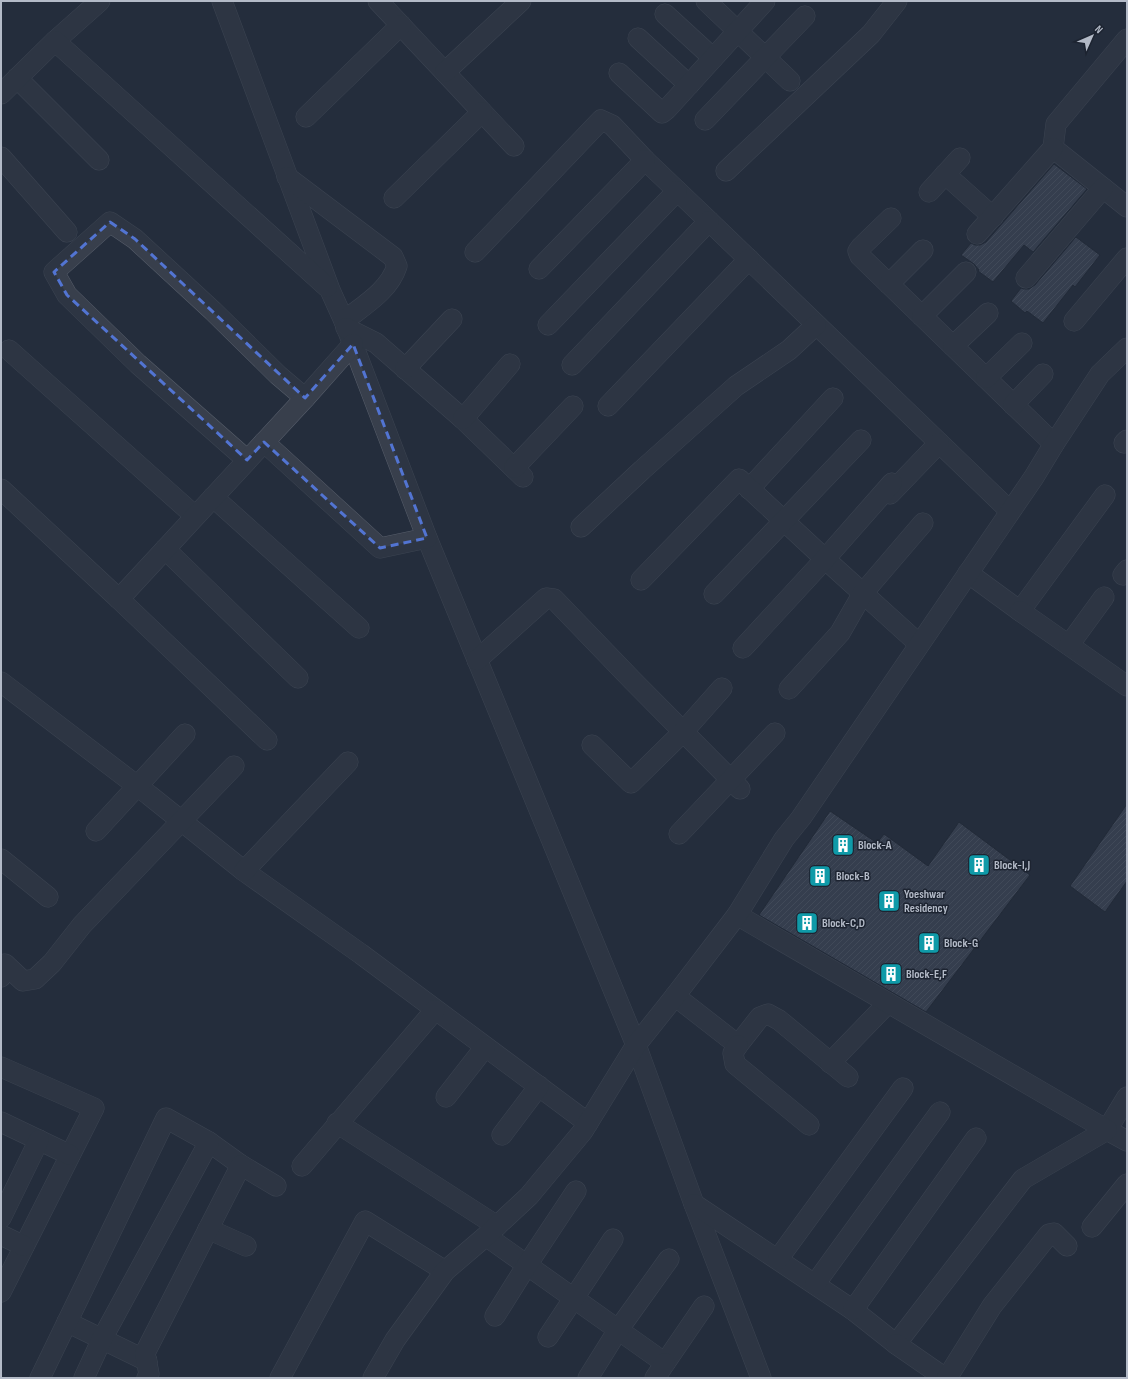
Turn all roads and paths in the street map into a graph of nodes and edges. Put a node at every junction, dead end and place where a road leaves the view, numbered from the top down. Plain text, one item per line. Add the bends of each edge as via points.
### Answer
1 (100, 1) edge
2 (222, 1) edge
3 (378, 1) edge
4 (521, 1) edge
5 (706, 1) edge
6 (898, 1) edge
7 (762, 2) edge
8 (665, 14) dead end
9 (805, 16) dead end
10 (401, 25) junction
11 (738, 31) junction
12 (638, 38) dead end
13 (1127, 39) edge
14 (55, 41) junction
15 (765, 57) junction
16 (713, 58) junction
17 (445, 72) junction
18 (619, 73) dead end
19 (17, 78) junction
20 (790, 81) dead end
21 (689, 85) junction
22 (1, 94) edge
23 (482, 112) junction
24 (306, 117) dead end
25 (705, 120) dead end
26 (514, 146) dead end
27 (1053, 148) junction
28 (1, 157) edge
29 (960, 158) dead end
30 (99, 160) dead end
31 (645, 160) junction
32 (726, 171) dead end
33 (945, 174) junction
34 (288, 177) junction
35 (1103, 188) junction
36 (677, 191) junction
37 (929, 192) dead end
38 (394, 198) dead end
39 (1127, 207) edge
40 (993, 216) junction
41 (891, 218) dead end
42 (709, 221) junction
43 (67, 232) dead end
44 (977, 234) dead end
45 (923, 250) dead end
46 (475, 252) dead end
47 (1127, 258) edge
48 (749, 259) junction
49 (539, 268) dead end
50 (966, 272) dead end
51 (1026, 278) dead end
52 (889, 284) junction
53 (330, 290) junction
54 (988, 313) dead end
55 (922, 316) junction
56 (452, 319) dead end
57 (1074, 321) dead end
58 (548, 325) dead end
59 (816, 325) junction
60 (348, 331) junction
61 (1022, 343) dead end
62 (953, 346) junction
63 (1127, 348) edge
64 (8, 350) dead end
65 (510, 364) dead end
66 (572, 365) dead end
67 (405, 369) junction
68 (1043, 374) dead end
69 (986, 378) junction
70 (305, 398) junction
71 (833, 398) dead end
72 (1013, 405) junction
73 (573, 406) dead end
74 (608, 406) dead end
75 (463, 419) junction
76 (861, 440) dead end
77 (264, 442) junction
78 (939, 442) junction
79 (1054, 444) junction
80 (247, 460) junction
81 (1, 489) edge
82 (749, 489) junction
83 (1104, 495) dead end
84 (214, 496) junction
85 (1010, 511) junction
86 (195, 516) junction
87 (784, 520) junction
88 (923, 523) dead end
89 (581, 527) dead end
90 (427, 538) junction
91 (165, 549) junction
92 (825, 559) junction
93 (968, 573) junction
94 (641, 580) dead end
95 (863, 593) junction
96 (714, 594) dead end
97 (1104, 596) dead end
98 (119, 599) junction
99 (1020, 611) junction
100 (359, 628) dead end
101 (919, 644) junction
102 (1069, 645) junction
103 (743, 648) dead end
104 (477, 660) junction
105 (298, 678) dead end
106 (1, 682) edge
107 (1127, 686) edge
108 (722, 688) dead end
109 (789, 689) dead end
110 (683, 732) junction
111 (776, 733) dead end
112 (185, 734) dead end
113 (267, 740) dead end
114 (592, 745) dead end
115 (348, 762) dead end
116 (234, 766) dead end
117 (736, 784) junction
118 (137, 787) junction
119 (182, 822) junction
120 (96, 831) dead end
121 (679, 834) dead end
122 (1, 859) edge
123 (244, 871) junction
124 (48, 897) dead end
125 (737, 915) junction
126 (2, 968) edge
127 (675, 996) junction
128 (888, 1003) junction
129 (435, 1010) junction
130 (636, 1045) junction
131 (738, 1045) junction
132 (485, 1047) junction
133 (830, 1063) junction
134 (1, 1067) edge
135 (848, 1077) dead end
136 (539, 1086) junction
137 (903, 1088) dead end
138 (446, 1097) dead end
139 (1127, 1097) edge
140 (940, 1112) dead end
141 (1, 1122) edge
142 (337, 1123) junction
143 (588, 1123) junction
144 (809, 1125) dead end
145 (1107, 1130) junction
146 (502, 1135) dead end
147 (976, 1138) dead end
148 (39, 1140) junction
149 (1127, 1141) edge
150 (209, 1142) junction
151 (70, 1155) junction
152 (241, 1165) junction
153 (302, 1166) dead end
154 (1127, 1184) edge
155 (276, 1186) dead end
156 (576, 1191) dead end
157 (694, 1204) junction
158 (1, 1218) edge
159 (1092, 1227) dead end
160 (208, 1229) junction
161 (492, 1231) junction
162 (1, 1235) edge
163 (613, 1238) dead end
164 (24, 1246) junction
165 (246, 1246) dead end
166 (1067, 1246) dead end
167 (669, 1259) dead end
168 (778, 1259) junction
169 (527, 1264) junction
170 (445, 1271) junction
171 (815, 1284) junction
172 (1, 1292) edge
173 (574, 1297) junction
174 (704, 1306) dead end
175 (853, 1310) junction
176 (495, 1316) dead end
177 (68, 1322) junction
178 (618, 1330) junction
179 (548, 1337) dead end
180 (102, 1339) junction
181 (896, 1344) junction
182 (147, 1369) edge
183 (660, 1370) edge
184 (756, 1375) edge
185 (40, 1378) edge
186 (84, 1378) edge
187 (280, 1378) edge
188 (373, 1378) edge
189 (588, 1378) edge
190 (946, 1378) edge

1 - 14 street
2 - 34 street
3 - 10 street
4 - 17 street
5 - 11 street
6 - 32 street via 871,34
7 - 11 street
8 - 16 street
9 - 15 street
10 - 17 street
10 - 24 street
11 - 15 street
11 - 16 street
12 - 21 street
13 - 27 street via 1056,124
14 - 19 street
14 - 53 street
15 - 20 street
15 - 25 street
16 - 21 street
17 - 23 street
18 - 21 street via 662,113
19 - 22 street
19 - 30 street
23 - 26 street
23 - 38 street
27 - 35 street
27 - 40 street
28 - 43 street
29 - 33 street
31 - 36 street
31 - 46 street via 612,125 602,120
31 - 49 street
33 - 37 street
33 - 40 street
34 - 53 street
34 - 60 street via 393,257 397,266 394,276
35 - 39 street
35 - 51 street
36 - 42 street
36 - 58 street
40 - 44 street
41 - 52 street via 858,252
42 - 48 street
42 - 66 street
45 - 52 street
47 - 57 street
48 - 59 street
48 - 74 street
50 - 55 street
52 - 55 street
53 - 60 street
54 - 62 street
55 - 62 street
56 - 67 street
59 - 78 street
59 - 89 street via 789,350 736,386
60 - 67 street via 376,343
60 - 70 street
60 - 90 street
61 - 69 street
62 - 69 street
63 - 79 street via 1100,374
64 - 86 street
65 - 75 street
67 - 75 street
68 - 72 street
69 - 72 street
70 - 77 street
70 - 80 street via 136,239 110,222 54,272 67,296 138,364
71 - 82 street
72 - 79 street
73 - 75 street via 519,473
76 - 87 street
77 - 80 street
77 - 90 street via 380,548
78 - 85 street
78 - 92 street via 891,488
79 - 85 street
80 - 84 street
81 - 98 street
82 - 87 street
82 - 94 street via 739,479
83 - 99 street
84 - 86 street
84 - 100 street
85 - 93 street
86 - 91 street
87 - 92 street
87 - 96 street
88 - 95 street
90 - 104 street
91 - 98 street
91 - 105 street
92 - 95 street
92 - 103 street
93 - 99 street
93 - 101 street
95 - 101 street
95 - 109 street via 840,633
97 - 102 street
98 - 113 street
99 - 102 street
101 - 125 street via 801,818 784,839
102 - 107 street
104 - 110 street via 546,598 554,599
104 - 130 street
106 - 118 street
108 - 110 street
110 - 114 street via 631,782
110 - 117 street
111 - 117 street
112 - 118 street
115 - 123 street
116 - 119 street
117 - 121 street
118 - 119 street
118 - 120 street
119 - 123 street
119 - 126 street via 82,925 52,963 35,979 23,981
122 - 124 street
123 - 129 street
125 - 127 street
125 - 128 street
127 - 130 street
127 - 131 street
128 - 133 street
128 - 145 street
129 - 132 street
129 - 142 street
130 - 143 street
130 - 157 street
131 - 133 street via 760,1017 768,1014 779,1020
131 - 144 street via 733,1053 735,1064
132 - 136 street
132 - 138 street
133 - 135 street
134 - 151 street via 94,1108
136 - 143 street
136 - 146 street
137 - 168 street
139 - 145 street
140 - 171 street
141 - 148 street
142 - 153 street
142 - 161 street
143 - 161 street via 529,1196
145 - 149 street
145 - 181 street via 1024,1179
147 - 175 street
148 - 151 street
148 - 158 street
150 - 152 street
150 - 177 street via 166,1118
150 - 180 street
151 - 164 street
152 - 155 street
152 - 160 street
154 - 159 street
156 - 169 street
157 - 168 street
157 - 184 street
160 - 165 street
160 - 182 street via 145,1352
161 - 169 street
161 - 170 street
162 - 164 street
163 - 173 street
164 - 172 street
166 - 190 street via 1054,1233 1049,1234 992,1306
167 - 178 street
168 - 171 street
169 - 173 street
169 - 176 street
170 - 187 street via 365,1221
170 - 188 street via 395,1340
171 - 175 street
173 - 178 street
173 - 179 street
174 - 183 street
175 - 181 street
177 - 180 street
177 - 185 street
178 - 183 street
178 - 189 street
180 - 182 street
180 - 186 street
181 - 190 street

